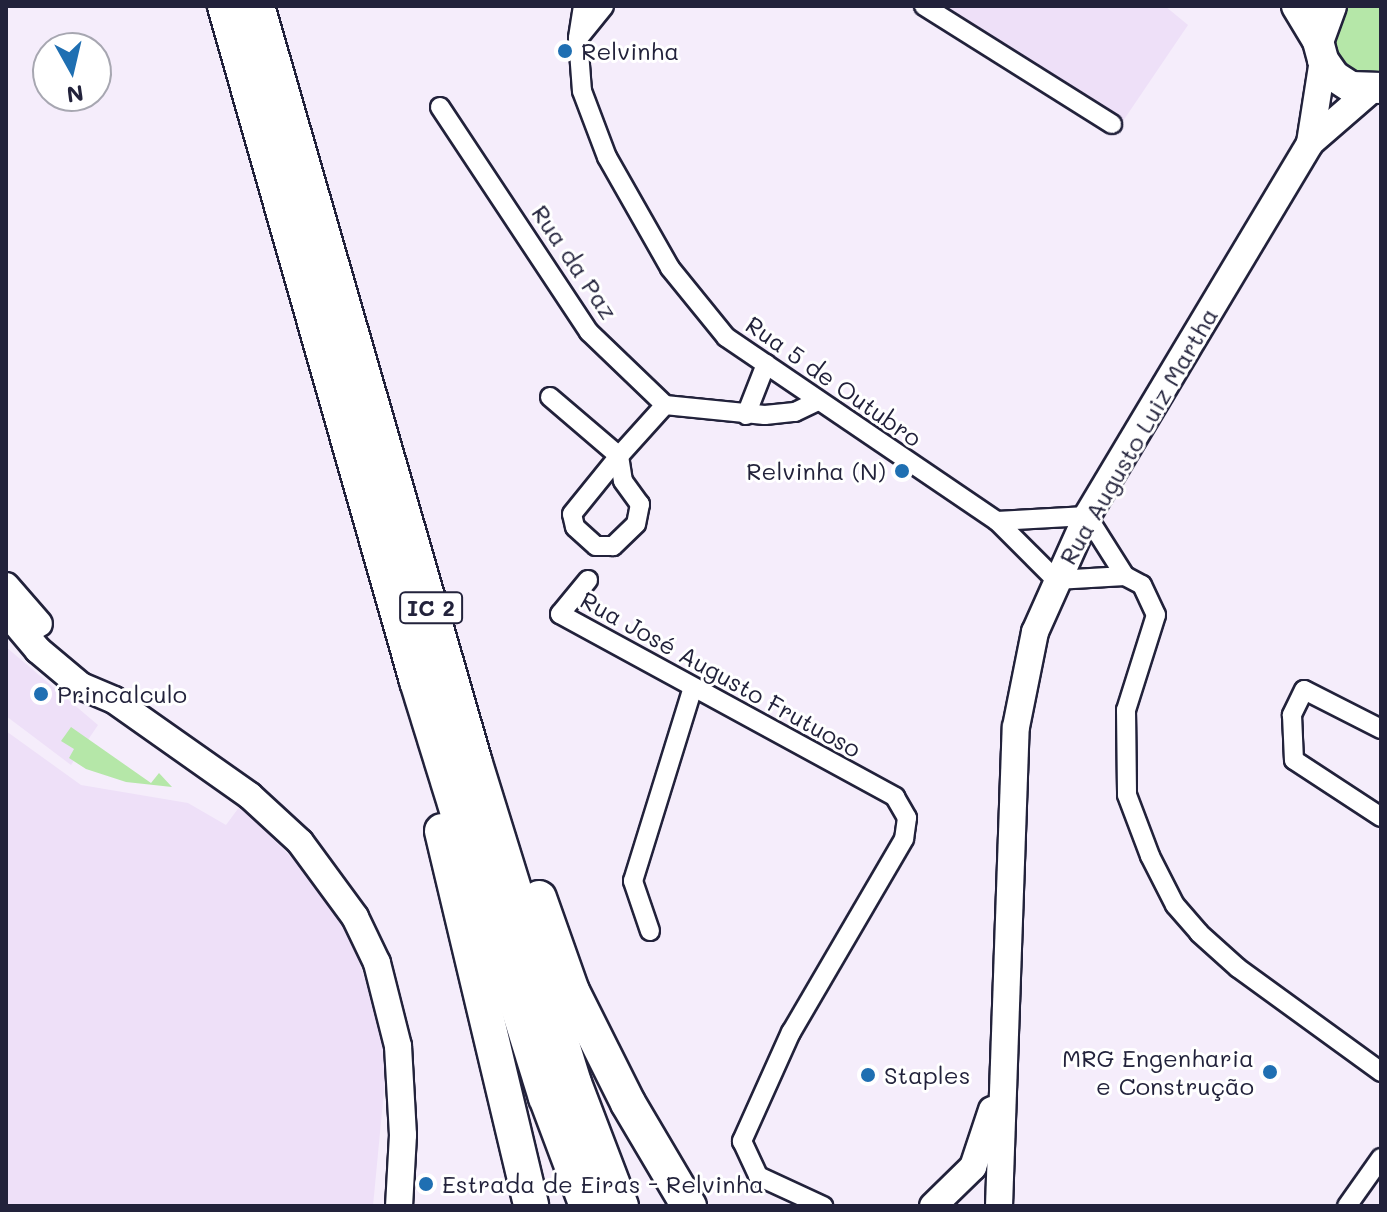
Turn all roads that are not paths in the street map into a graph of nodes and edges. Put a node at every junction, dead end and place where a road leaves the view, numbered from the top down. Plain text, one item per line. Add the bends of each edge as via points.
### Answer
1 (225, 6) edge
2 (257, 6) edge
3 (583, 6) edge
4 (604, 6) edge
5 (924, 6) edge
6 (1297, 6) edge
7 (1331, 6) edge
8 (578, 38) junction
9 (1321, 50) junction
10 (1376, 89) edge
11 (440, 107) dead end
12 (1112, 124) dead end
13 (1310, 143) junction
14 (766, 364) junction
15 (550, 397) dead end
16 (818, 401) junction
17 (665, 405) junction
18 (746, 415) junction
19 (619, 456) junction
20 (1087, 516) junction
21 (997, 521) junction
22 (1125, 576) junction
23 (588, 580) dead end
24 (1056, 580) junction
25 (6, 586) edge
26 (6, 612) edge
27 (433, 676) junction
28 (692, 690) junction
29 (114, 700) junction
30 (1381, 729) edge
31 (1381, 817) edge
32 (650, 931) dead end
33 (1381, 1072) edge
34 (1000, 1084) junction
35 (1381, 1158) edge
36 (399, 1206) edge
37 (531, 1206) edge
38 (587, 1206) edge
39 (621, 1206) edge
40 (689, 1206) edge
41 (823, 1206) edge
42 (933, 1206) edge
43 (999, 1206) edge
44 (1347, 1206) edge

1 - 27 highway, IC 2
2 - 27 highway, IC 2
3 - 8 street, Rua 5 de Outubro
4 - 8 street
5 - 12 street
6 - 9 main road
7 - 9 main road
8 - 14 street, Rua 5 de Outubro via 582,91 607,157 670,268 726,337
9 - 10 main road via 1334,76
9 - 13 main road, Rua Augusto Luiz Martha
10 - 13 main road, Rua Augusto Luiz Martha
11 - 17 street, Rua da Paz via 589,332
13 - 20 main road, Rua Augusto Luiz Martha
14 - 16 street, Rua 5 de Outubro
14 - 18 street
15 - 19 street
16 - 18 street via 795,412
16 - 21 street, Rua 5 de Outubro
17 - 18 street
17 - 19 street
19 - 19 street via 623,481 640,504 636,524 613,546 596,546 575,527 572,514
20 - 21 street
20 - 22 street
20 - 24 main road, Rua Augusto Luiz Martha
21 - 24 street, Rua 5 de Outubro
22 - 24 street
22 - 33 street via 1142,585 1156,615 1126,710 1127,795 1175,905 1238,968
23 - 28 street, Rua José Augusto Frutuoso via 560,614
24 - 34 main road, Rua Augusto Luiz Martha via 1035,632 1016,727
25 - 29 main road
26 - 29 main road via 38,650 81,686
27 - 37 highway via 434,798
27 - 38 highway, IC 2 via 546,1097
27 - 39 highway, IC 2
27 - 40 highway via 504,799 572,991 628,1103
28 - 32 street via 633,881
28 - 41 street, Rua José Augusto Frutuoso via 895,797 907,818 904,839 791,1032 742,1141 758,1176
29 - 36 main road via 250,796 300,842 355,917 377,963 398,1046 403,1135
30 - 31 street via 1304,690 1292,715 1294,760
34 - 42 main road, Rua Augusto Luiz Martha via 973,1167
34 - 43 main road, Rua Augusto Luiz Martha
35 - 44 street

